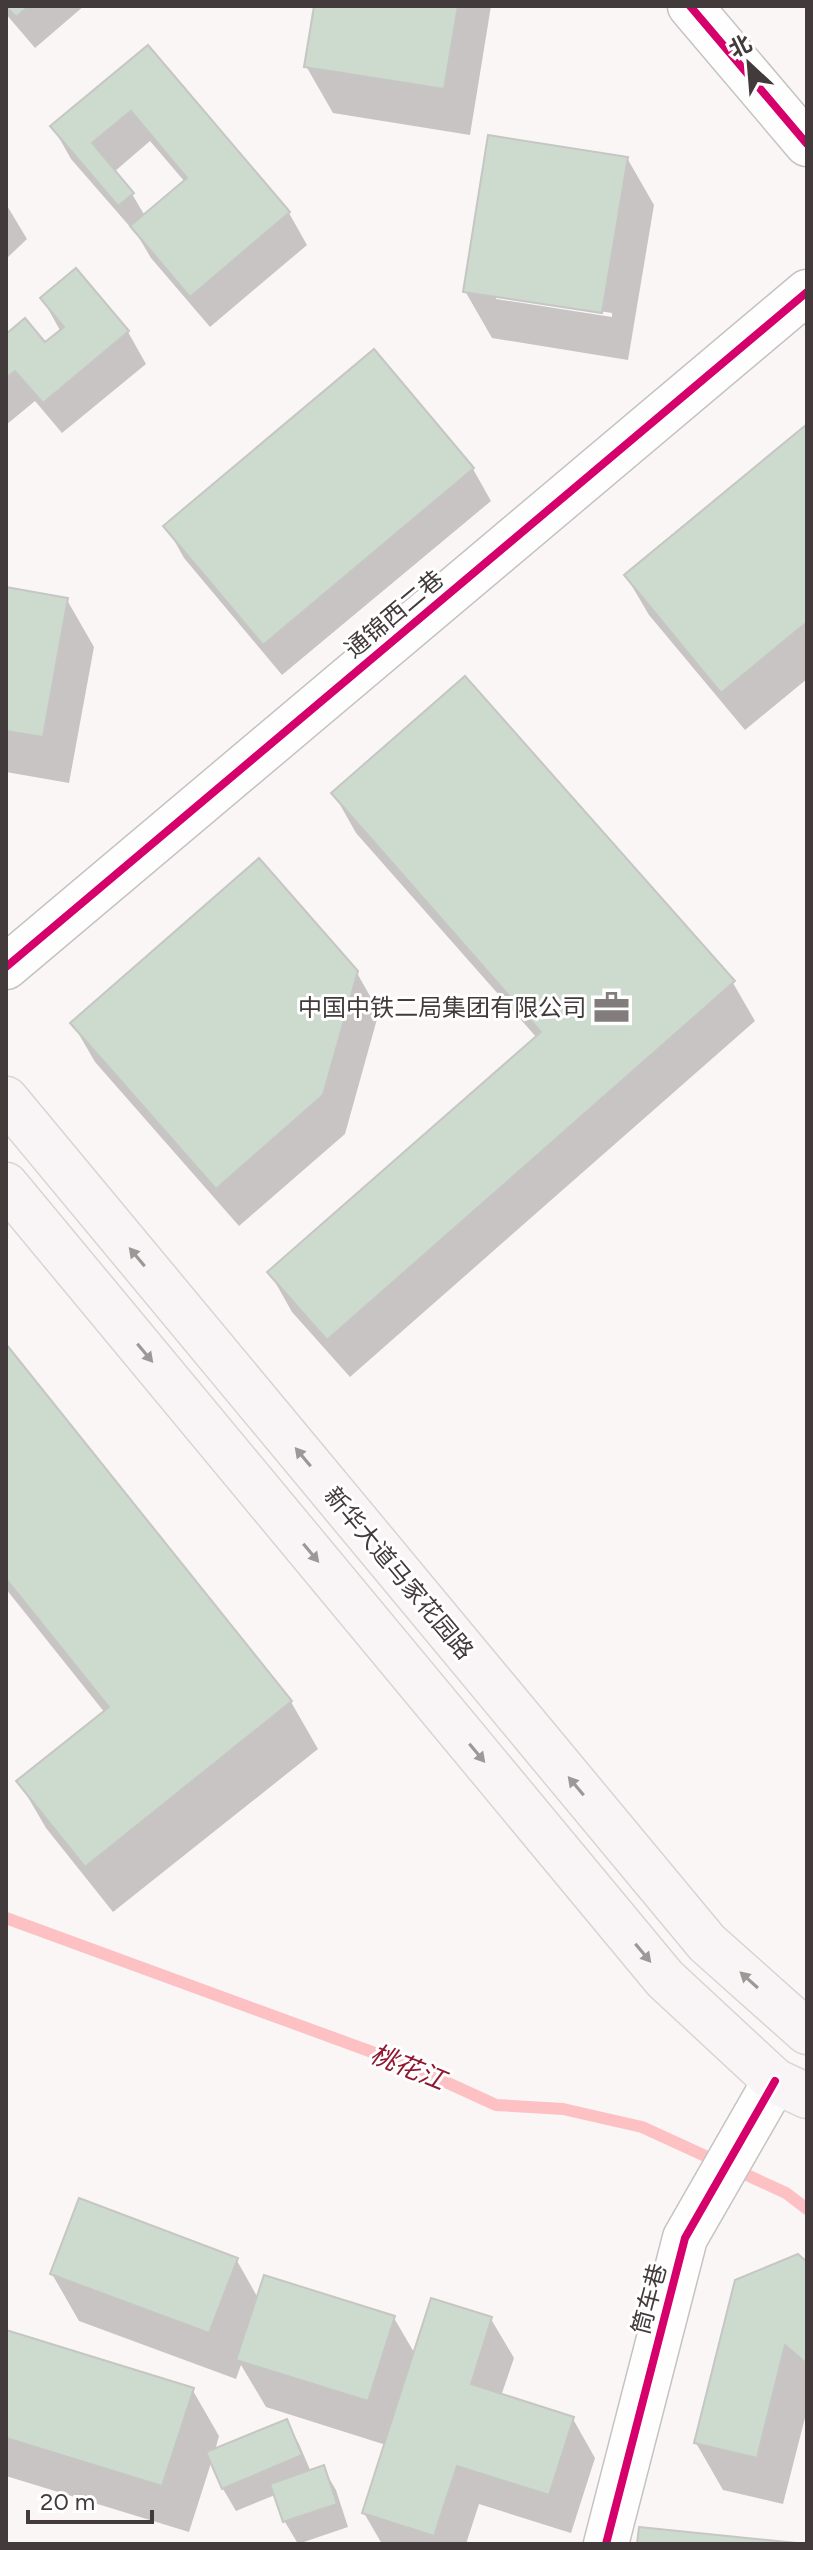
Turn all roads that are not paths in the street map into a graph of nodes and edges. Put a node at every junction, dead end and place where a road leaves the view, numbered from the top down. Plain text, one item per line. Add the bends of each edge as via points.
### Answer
1 (690, 6) edge
2 (807, 144) edge
3 (807, 292) edge
4 (6, 967) edge
5 (6, 1099) edge
6 (6, 1185) edge
7 (807, 2032) edge
8 (791, 2089) edge
9 (606, 2544) edge

1 - 2 street
3 - 4 street, 通锦西二巷
7 -> 5 main road, 新华大道马家花园路 via 707,1943
6 -> 8 main road via 665,1979
8 - 9 street, 筒车巷 via 741,2142 685,2238

